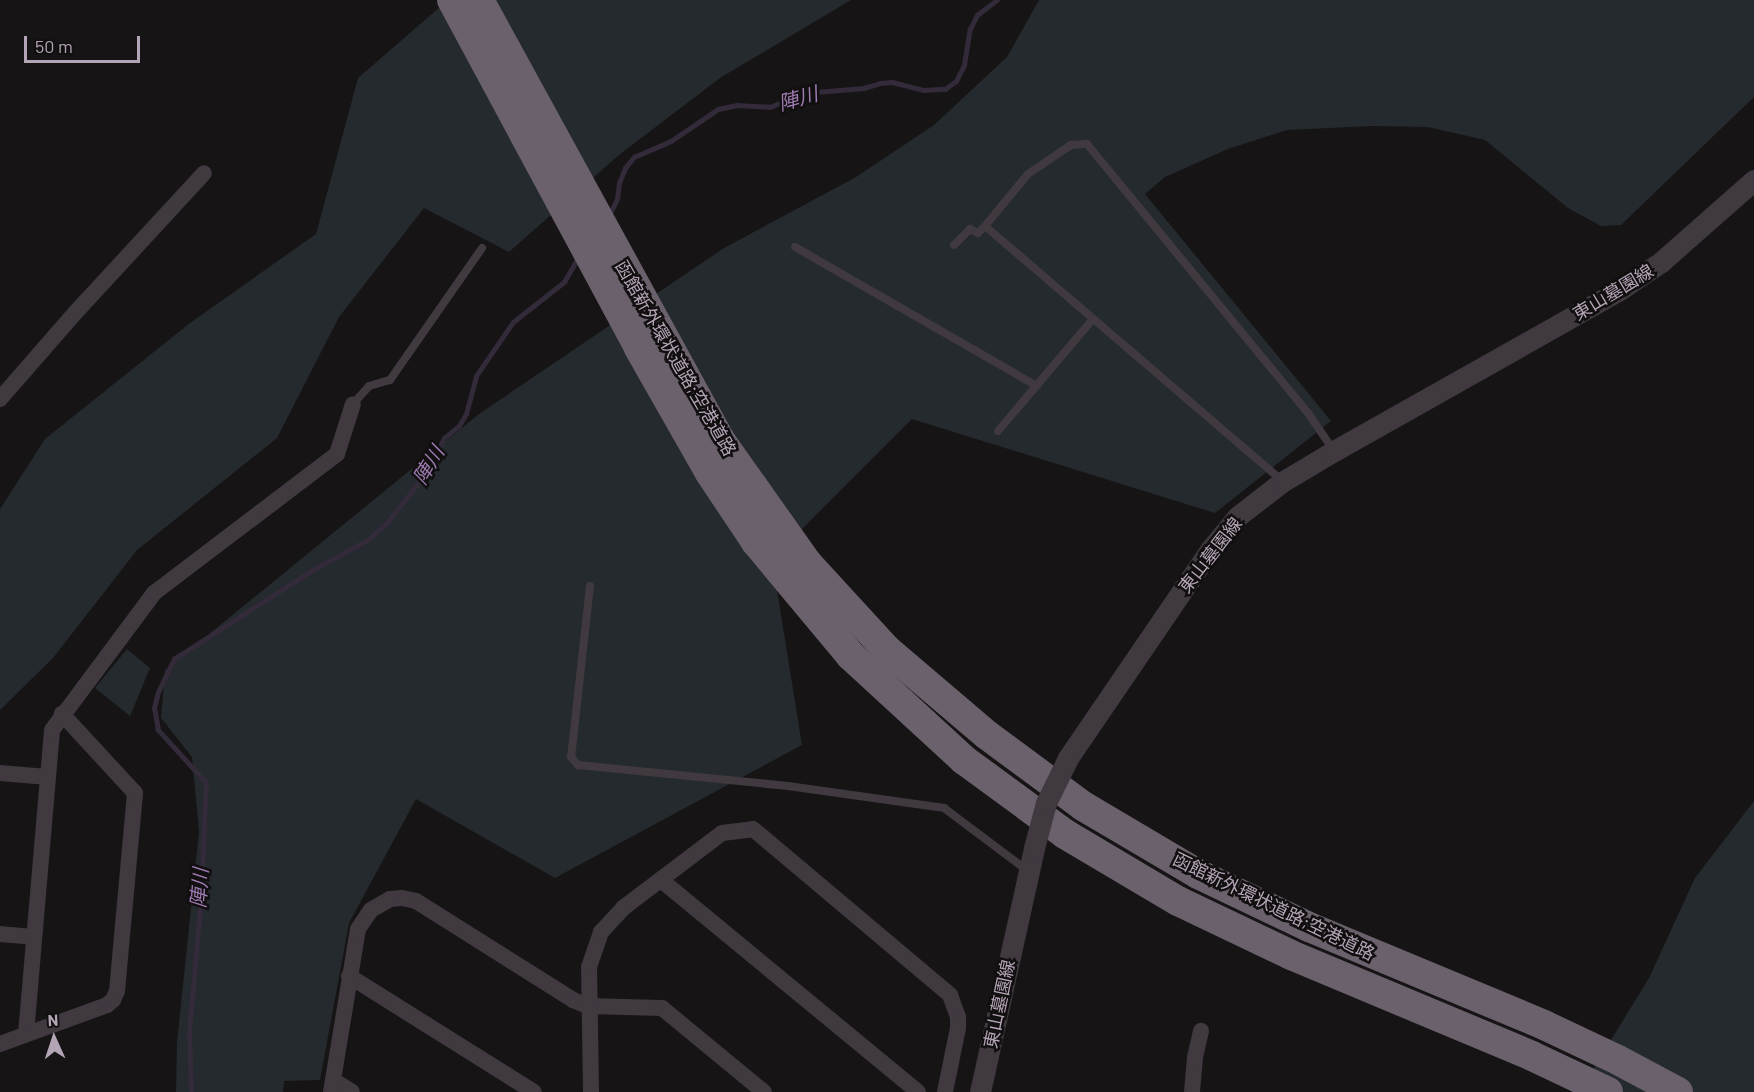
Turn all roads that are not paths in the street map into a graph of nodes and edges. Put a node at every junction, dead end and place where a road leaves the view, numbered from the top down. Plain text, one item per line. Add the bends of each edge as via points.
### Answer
1 (452, 0) edge
2 (479, 0) edge
3 (508, 79) junction
4 (204, 173) dead end
5 (1754, 180) edge
6 (985, 226) junction
7 (954, 245) dead end
8 (795, 247) dead end
9 (482, 248) dead end
10 (1093, 319) junction
11 (650, 341) junction
12 (1036, 386) junction
13 (0, 399) edge
14 (353, 404) joint
15 (998, 431) dead end
16 (1334, 451) junction
17 (1282, 482) junction
18 (590, 586) dead end
19 (62, 714) junction
20 (0, 773) edge
21 (48, 777) junction
22 (1028, 871) junction
23 (661, 880) junction
24 (0, 934) edge
25 (33, 937) junction
26 (349, 976) junction
27 (588, 1006) junction
28 (1201, 1030) dead end
29 (26, 1034) junction
30 (0, 1044) edge
31 (332, 1086) edge
32 (352, 1092) edge
33 (534, 1092) edge
34 (591, 1092) edge
35 (764, 1092) edge
36 (918, 1092) edge
37 (945, 1092) edge
38 (980, 1092) edge
39 (1192, 1092) edge
40 (1608, 1092) edge
41 (1678, 1092) edge

1 - 3 highway, 函館新外環状道路;空港道路
2 - 3 highway, 函館新外環状道路;空港道路
3 - 11 highway, 函館新外環状道路;空港道路
4 - 13 street
5 - 16 street, 東山墓園線 via 1661,262 1618,291
6 - 7 lane via 978,233 970,229
6 - 10 lane
6 - 16 lane via 1028,174 1071,145 1087,144 1308,413
8 - 12 lane
9 - 14 lane via 390,380 369,386
10 - 12 lane
10 - 17 lane
11 - 40 highway, 函館新外環状道路;空港道路 via 711,473 763,550 851,656 964,759 1065,834 1178,901 1291,955
11 - 41 highway, 函館新外環状道路;空港道路 via 807,563 887,650 987,735 1083,806 1198,874 1309,927 1544,1025
12 - 15 lane
14 - 19 street via 337,454 154,593
16 - 17 street, 東山墓園線
17 - 22 street, 東山墓園線, bridge via 1238,516 1210,550 1091,720 1046,803
18 - 22 lane via 571,757 578,765 788,786 944,808
19 - 21 street via 52,730
19 - 29 street via 135,793 117,991 107,1005
20 - 21 street
21 - 25 street
22 - 38 street, 東山墓園線
23 - 27 street via 622,908 601,932 591,955
23 - 36 street
23 - 37 street via 722,833 753,829 950,995 956,1006 958,1028
24 - 25 street
25 - 29 street
26 - 27 street via 363,919 380,904 402,898 416,901
26 - 31 street
26 - 33 street
27 - 34 street
27 - 35 street via 662,1008
28 - 39 street
29 - 30 street
31 - 32 street

